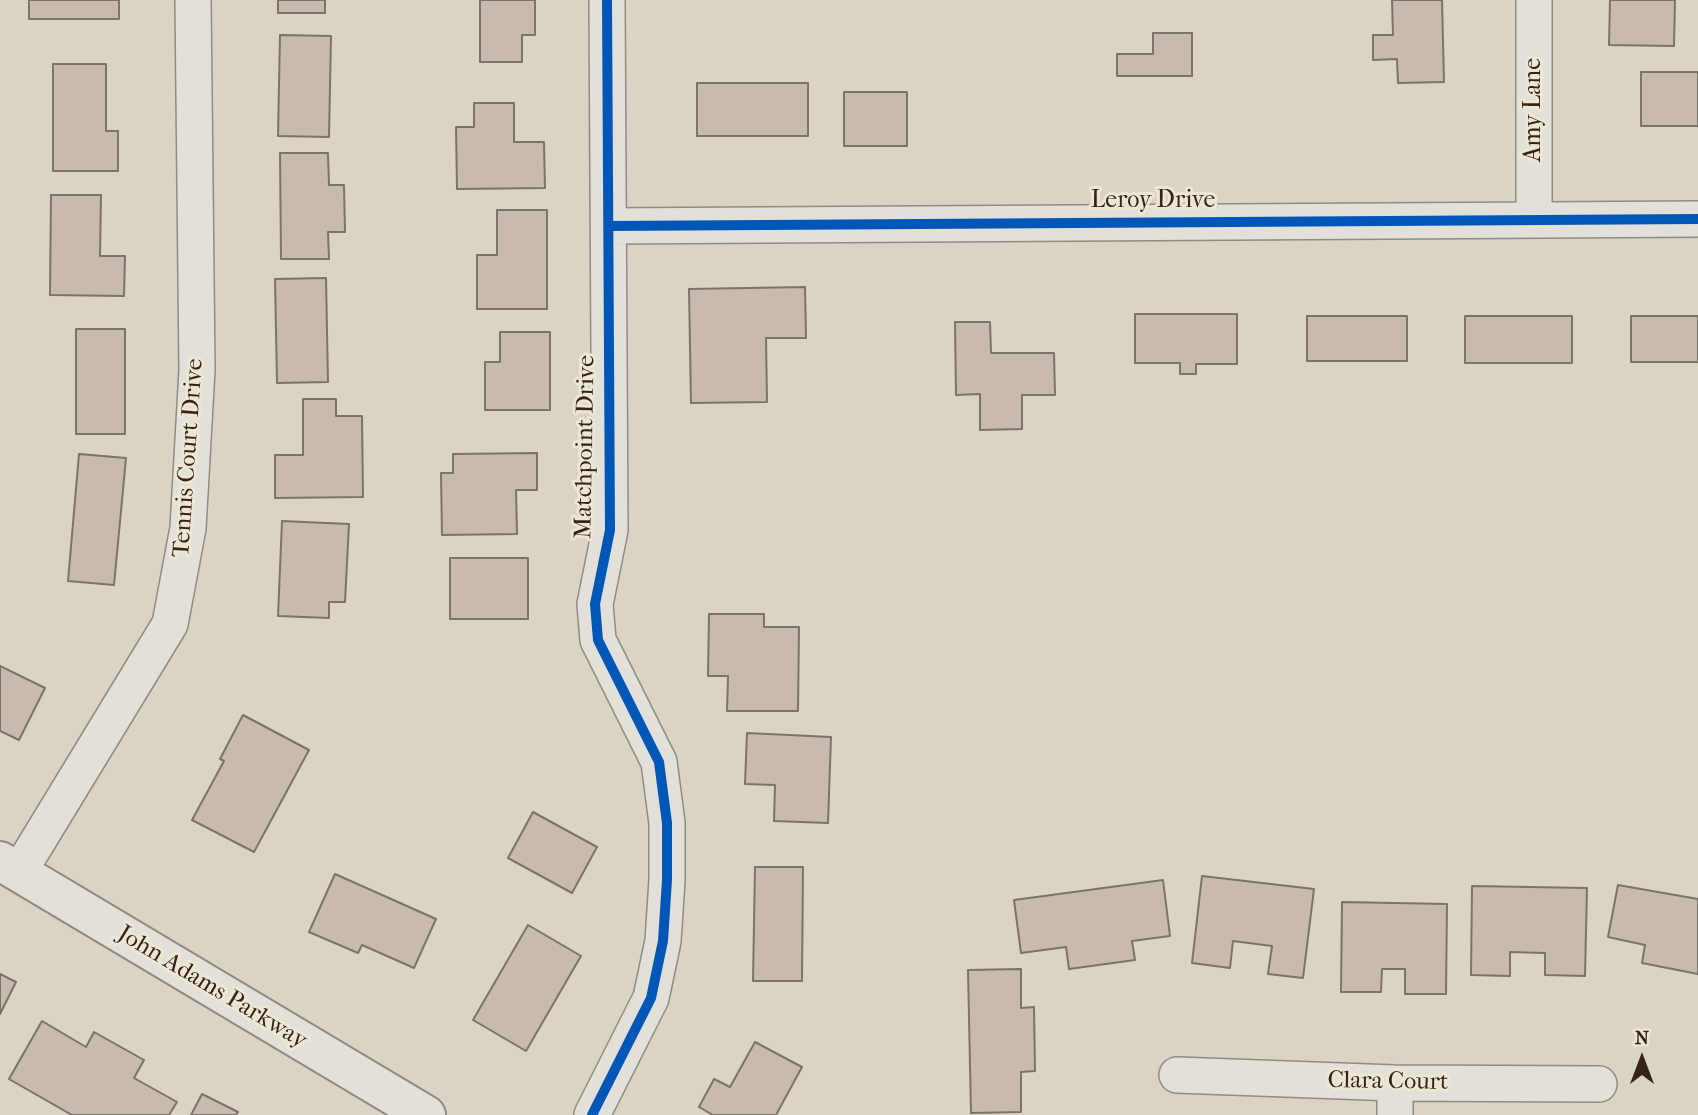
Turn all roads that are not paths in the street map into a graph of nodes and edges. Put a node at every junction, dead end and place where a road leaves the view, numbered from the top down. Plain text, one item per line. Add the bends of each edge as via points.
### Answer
1 (193, 0) edge
2 (607, 0) edge
3 (1534, 0) edge
4 (1698, 219) edge
5 (1534, 220) junction
6 (609, 226) junction
7 (9, 866) edge
8 (1177, 1075) dead end
9 (1599, 1084) dead end
10 (1395, 1099) edge
11 (426, 1115) edge
12 (592, 1115) edge

1 - 7 street, Tennis Court Drive via 197,370 188,528 170,624
2 - 6 street, Matchpoint Drive
3 - 5 street, Amy Lane
4 - 5 street, Leroy Drive
5 - 6 street, Leroy Drive
6 - 12 street, Matchpoint Drive via 610,530 595,604 598,640 659,762 667,823 667,880 663,941 651,998
7 - 11 street, John Adams Parkway
8 - 10 street, Clara Court
9 - 10 street, Clara Court

